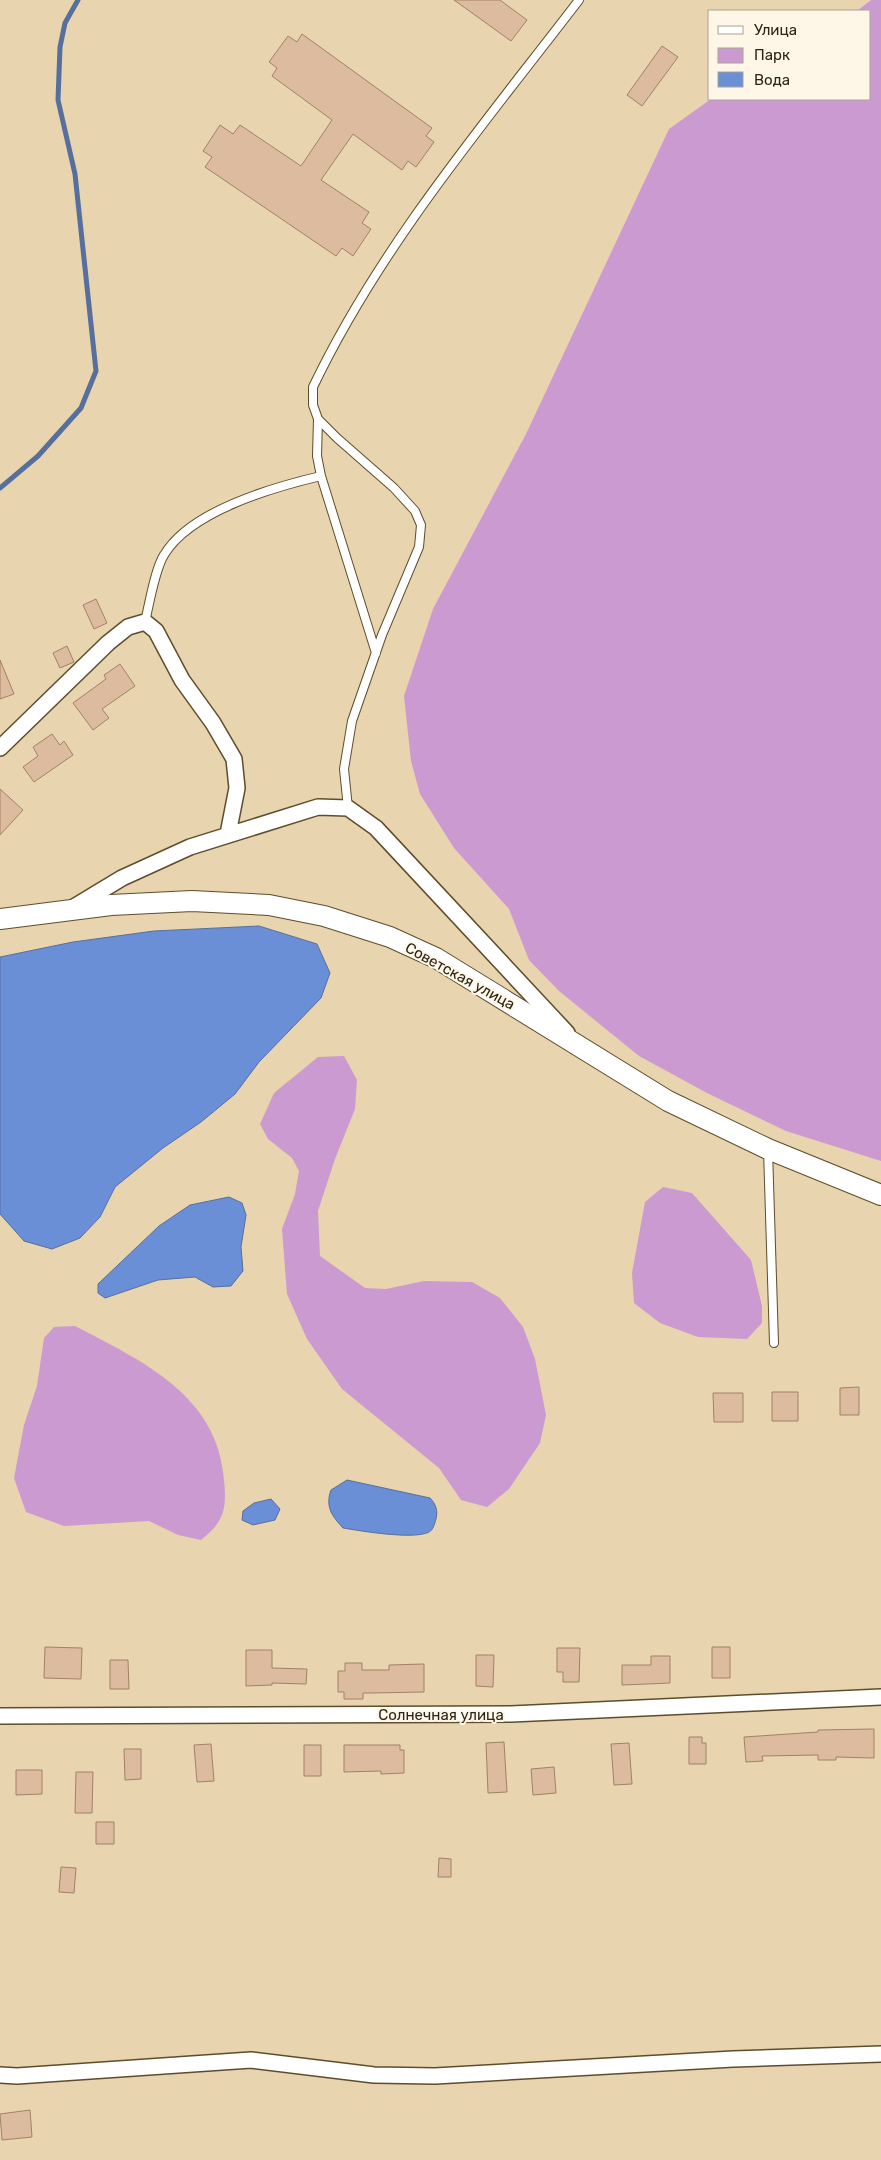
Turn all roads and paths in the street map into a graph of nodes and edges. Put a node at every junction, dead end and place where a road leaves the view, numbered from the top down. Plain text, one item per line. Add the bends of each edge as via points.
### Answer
1 (579, 0) edge
2 (318, 419) junction
3 (321, 476) junction
4 (145, 622) junction
5 (376, 653) junction
6 (0, 748) edge
7 (348, 808) junction
8 (228, 834) junction
9 (68, 911) junction
10 (0, 919) edge
11 (581, 1048) junction
12 (768, 1149) junction
13 (881, 1194) edge
14 (774, 1343) dead end
15 (881, 1697) edge
16 (0, 1716) edge
17 (881, 2054) edge
18 (0, 2075) edge

1 - 2 lane via 441,176 378,271 313,387 313,405
2 - 3 lane via 317,456
2 - 5 lane via 394,488 415,511 421,525 419,547
3 - 4 lane via 277,487 224,508 185,530 163,556
3 - 5 lane
4 - 6 street via 128,627 108,643
4 - 8 street via 156,631 182,680 234,759 237,788
5 - 7 lane via 352,721 344,769
7 - 8 street via 318,807
7 - 11 street via 376,828
8 - 9 street via 190,847 122,878
9 - 10 street, Советская улица
9 - 11 street, Советская улица via 111,905 192,901 268,905 324,916 390,937 436,958
11 - 12 street, Советская улица via 668,1101
12 - 13 street, Советская улица
12 - 14 lane
15 - 16 street, Солнечная улица via 510,1714
17 - 18 street via 435,2076 374,2075 251,2060

